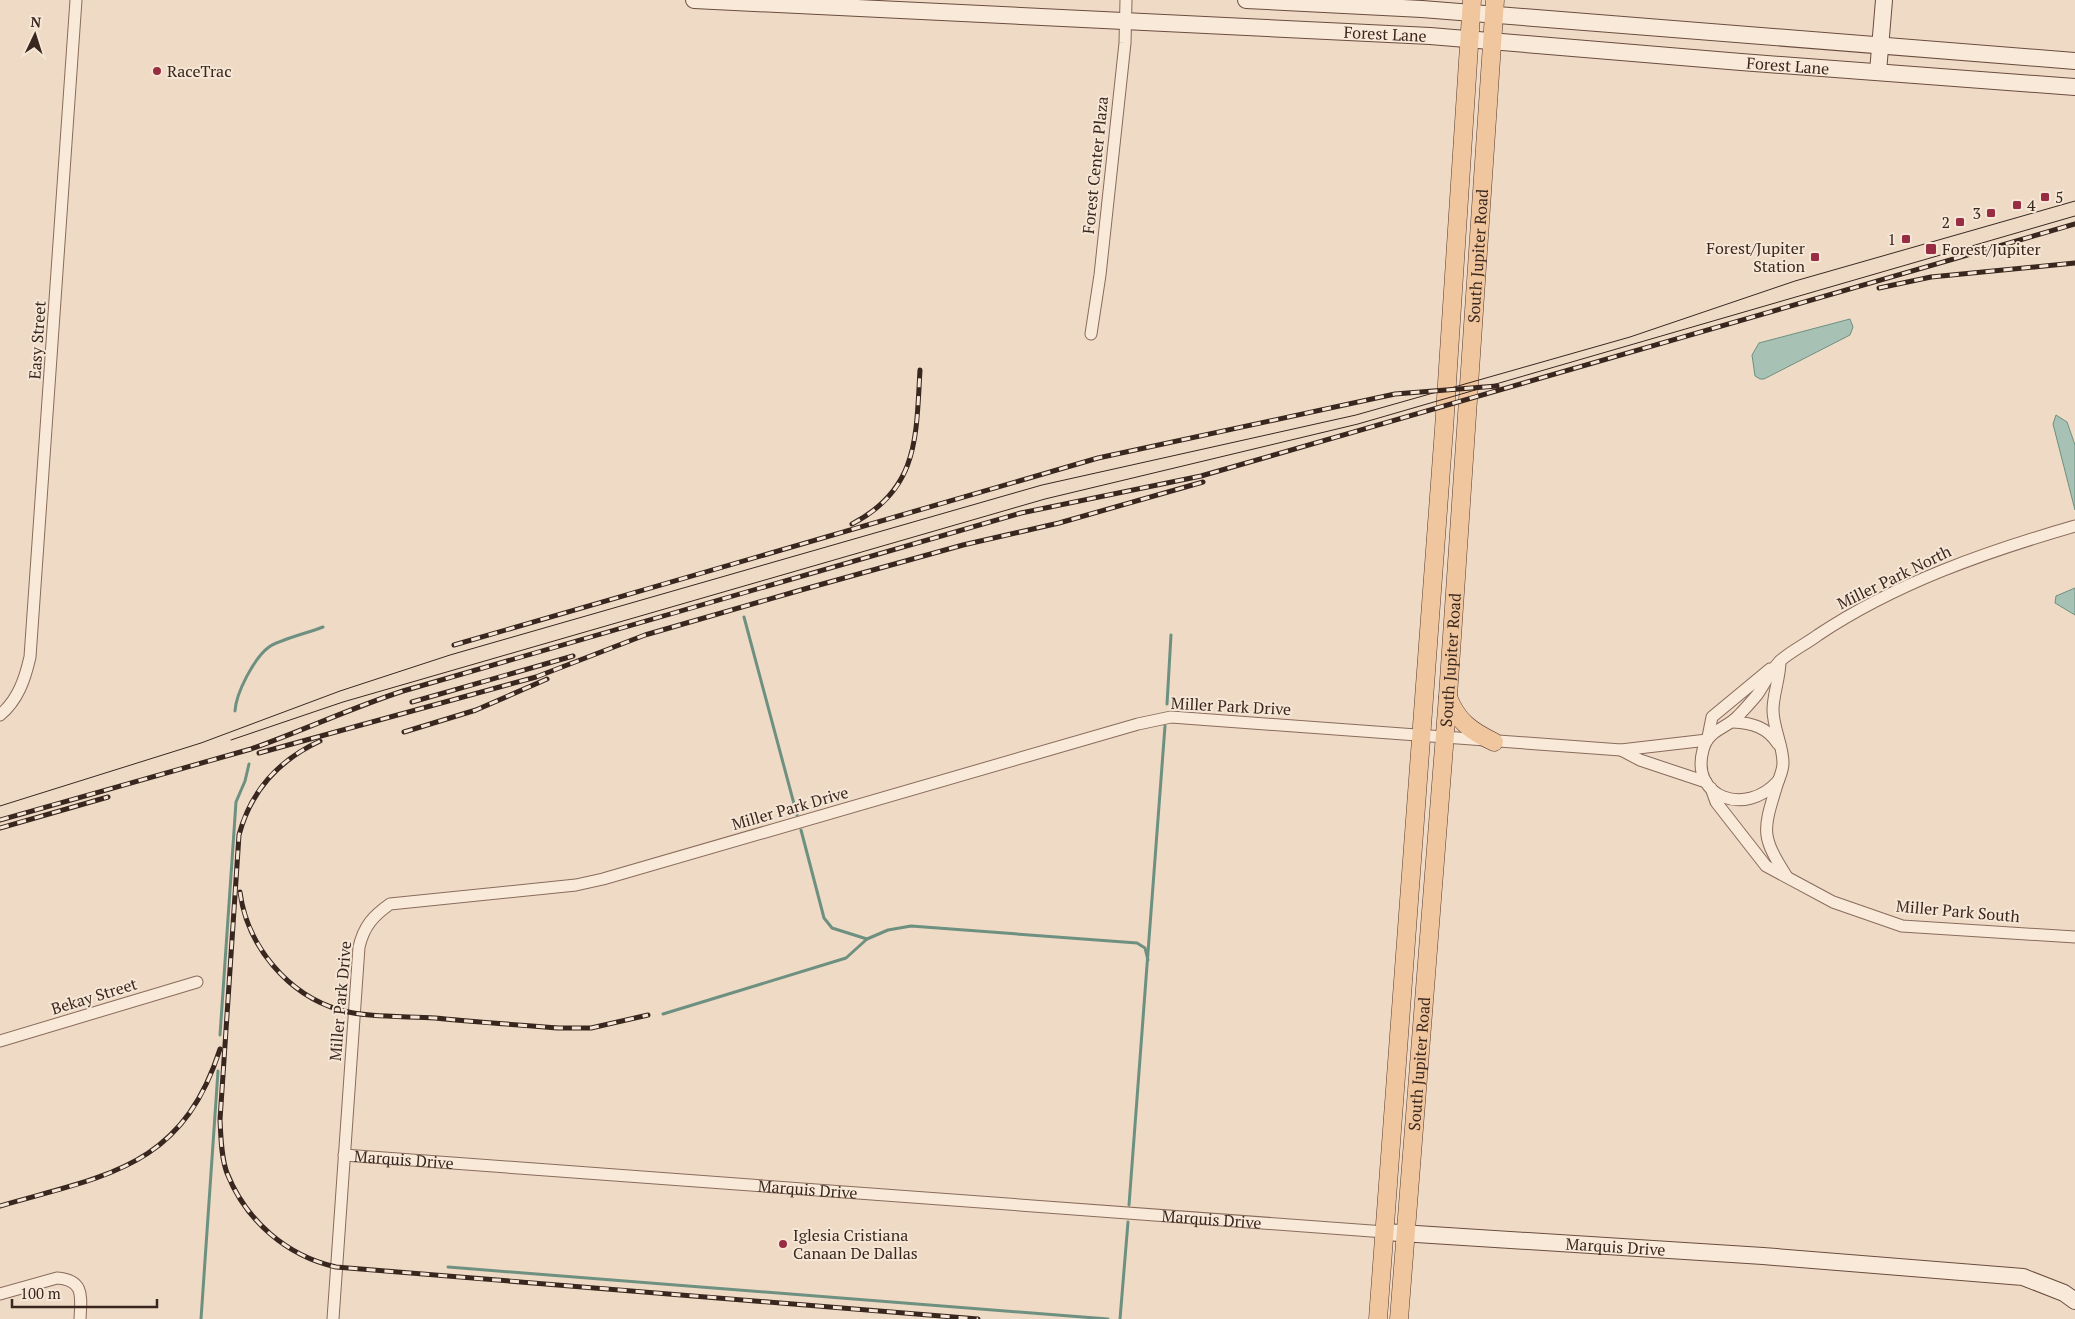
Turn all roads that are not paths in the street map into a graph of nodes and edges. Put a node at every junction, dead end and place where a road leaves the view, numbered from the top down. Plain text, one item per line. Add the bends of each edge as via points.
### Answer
1 (76, 0) edge
2 (694, 0) edge
3 (1126, 0) edge
4 (1246, 0) edge
5 (1884, 0) edge
6 (750, 2) edge
7 (944, 6) edge
8 (1472, 7) edge
9 (1495, 8) edge
10 (1127, 23) junction
11 (1470, 39) junction
12 (1492, 41) junction
13 (1881, 45) junction
14 (2020, 56) junction
15 (2075, 61) edge
16 (1878, 72) junction
17 (2019, 82) junction
18 (2075, 87) edge
19 (1457, 247) junction
20 (1479, 248) junction
21 (1090, 334) dead end
22 (2075, 526) edge
23 (1436, 538) junction
24 (1458, 539) junction
25 (1780, 662) junction
26 (1448, 696) junction
27 (0, 715) edge
28 (1733, 722) junction
29 (1422, 736) junction
30 (1444, 738) junction
31 (1707, 740) junction
32 (1494, 742) junction
33 (1780, 747) junction
34 (1621, 750) junction
35 (1778, 780) junction
36 (1709, 785) junction
37 (1788, 879) junction
38 (2075, 937) edge
39 (197, 982) dead end
40 (1404, 983) junction
41 (1425, 985) junction
42 (0, 1041) edge
43 (344, 1154) junction
44 (1385, 1232) junction
45 (1406, 1233) junction
46 (0, 1294) edge
47 (2075, 1301) edge
48 (80, 1319) edge
49 (333, 1319) edge
50 (1378, 1319) edge
51 (1399, 1319) edge

1 - 27 street, Easy Street via 30,657 24,682 10,706
2 - 6 main road, Forest Lane
3 - 10 street, Forest Center Plaza
4 - 8 main road, Forest Lane
5 - 13 main road
6 - 7 main road, Forest Lane
7 - 10 main road, Forest Lane
8 - 9 main road, Forest Lane
8 - 11 main road, South Jupiter Road
9 - 12 main road, South Jupiter Road
9 - 13 main road, Forest Lane
10 - 11 main road, Forest Lane
10 - 21 street, Forest Center Plaza via 1100,276
11 - 12 main road, Forest Lane
11 - 19 main road, South Jupiter Road
12 - 16 main road, Forest Lane
12 - 20 main road, South Jupiter Road
13 - 14 main road, Forest Lane
13 - 16 main road
14 - 15 main road, Forest Lane
14 - 17 main road
16 - 17 main road, Forest Lane
17 - 18 main road, Forest Lane
19 - 20 main road
19 - 23 main road, South Jupiter Road
20 - 24 main road, South Jupiter Road
22 - 25 street, Miller Park North via 1962,562 1920,580 1854,611
23 - 24 main road
23 - 29 main road, South Jupiter Road
24 - 26 main road, South Jupiter Road
25 - 28 street, Miller Park North
25 - 31 street via 1712,717
25 - 33 street via 1773,708
26 - 30 main road, South Jupiter Road
26 - 32 main road via 1453,711 1463,724
28 - 31 street, Miller Park North via 1722,726
28 - 33 street via 1761,727
29 - 30 street, Miller Park Drive
29 - 40 main road, South Jupiter Road
29 - 43 street, Miller Park Drive via 1171,716 603,879 576,885 390,904 376,914 363,930 359,947
30 - 32 street, Miller Park Drive
30 - 41 main road, South Jupiter Road
31 - 34 street
31 - 36 street via 1701,766
32 - 34 street, Miller Park Drive
33 - 35 street via 1783,764
34 - 36 street
35 - 36 street via 1767,792 1747,800 1725,798
35 - 37 street via 1769,807 1766,837 1771,852
36 - 37 street, Miller Park South via 1716,802 1766,866
37 - 38 street, Miller Park South via 1833,902 1902,926
39 - 42 street, Bekay Street
40 - 41 main road
40 - 44 main road, South Jupiter Road
41 - 45 main road, South Jupiter Road
43 - 44 street, Marquis Drive
43 - 49 street, Miller Park Drive
44 - 45 main road, Marquis Drive
44 - 50 main road, South Jupiter Road
45 - 47 main road, Marquis Drive via 2023,1277 2064,1293
45 - 51 main road, South Jupiter Road
46 - 48 street via 66,1278 75,1283 82,1293

